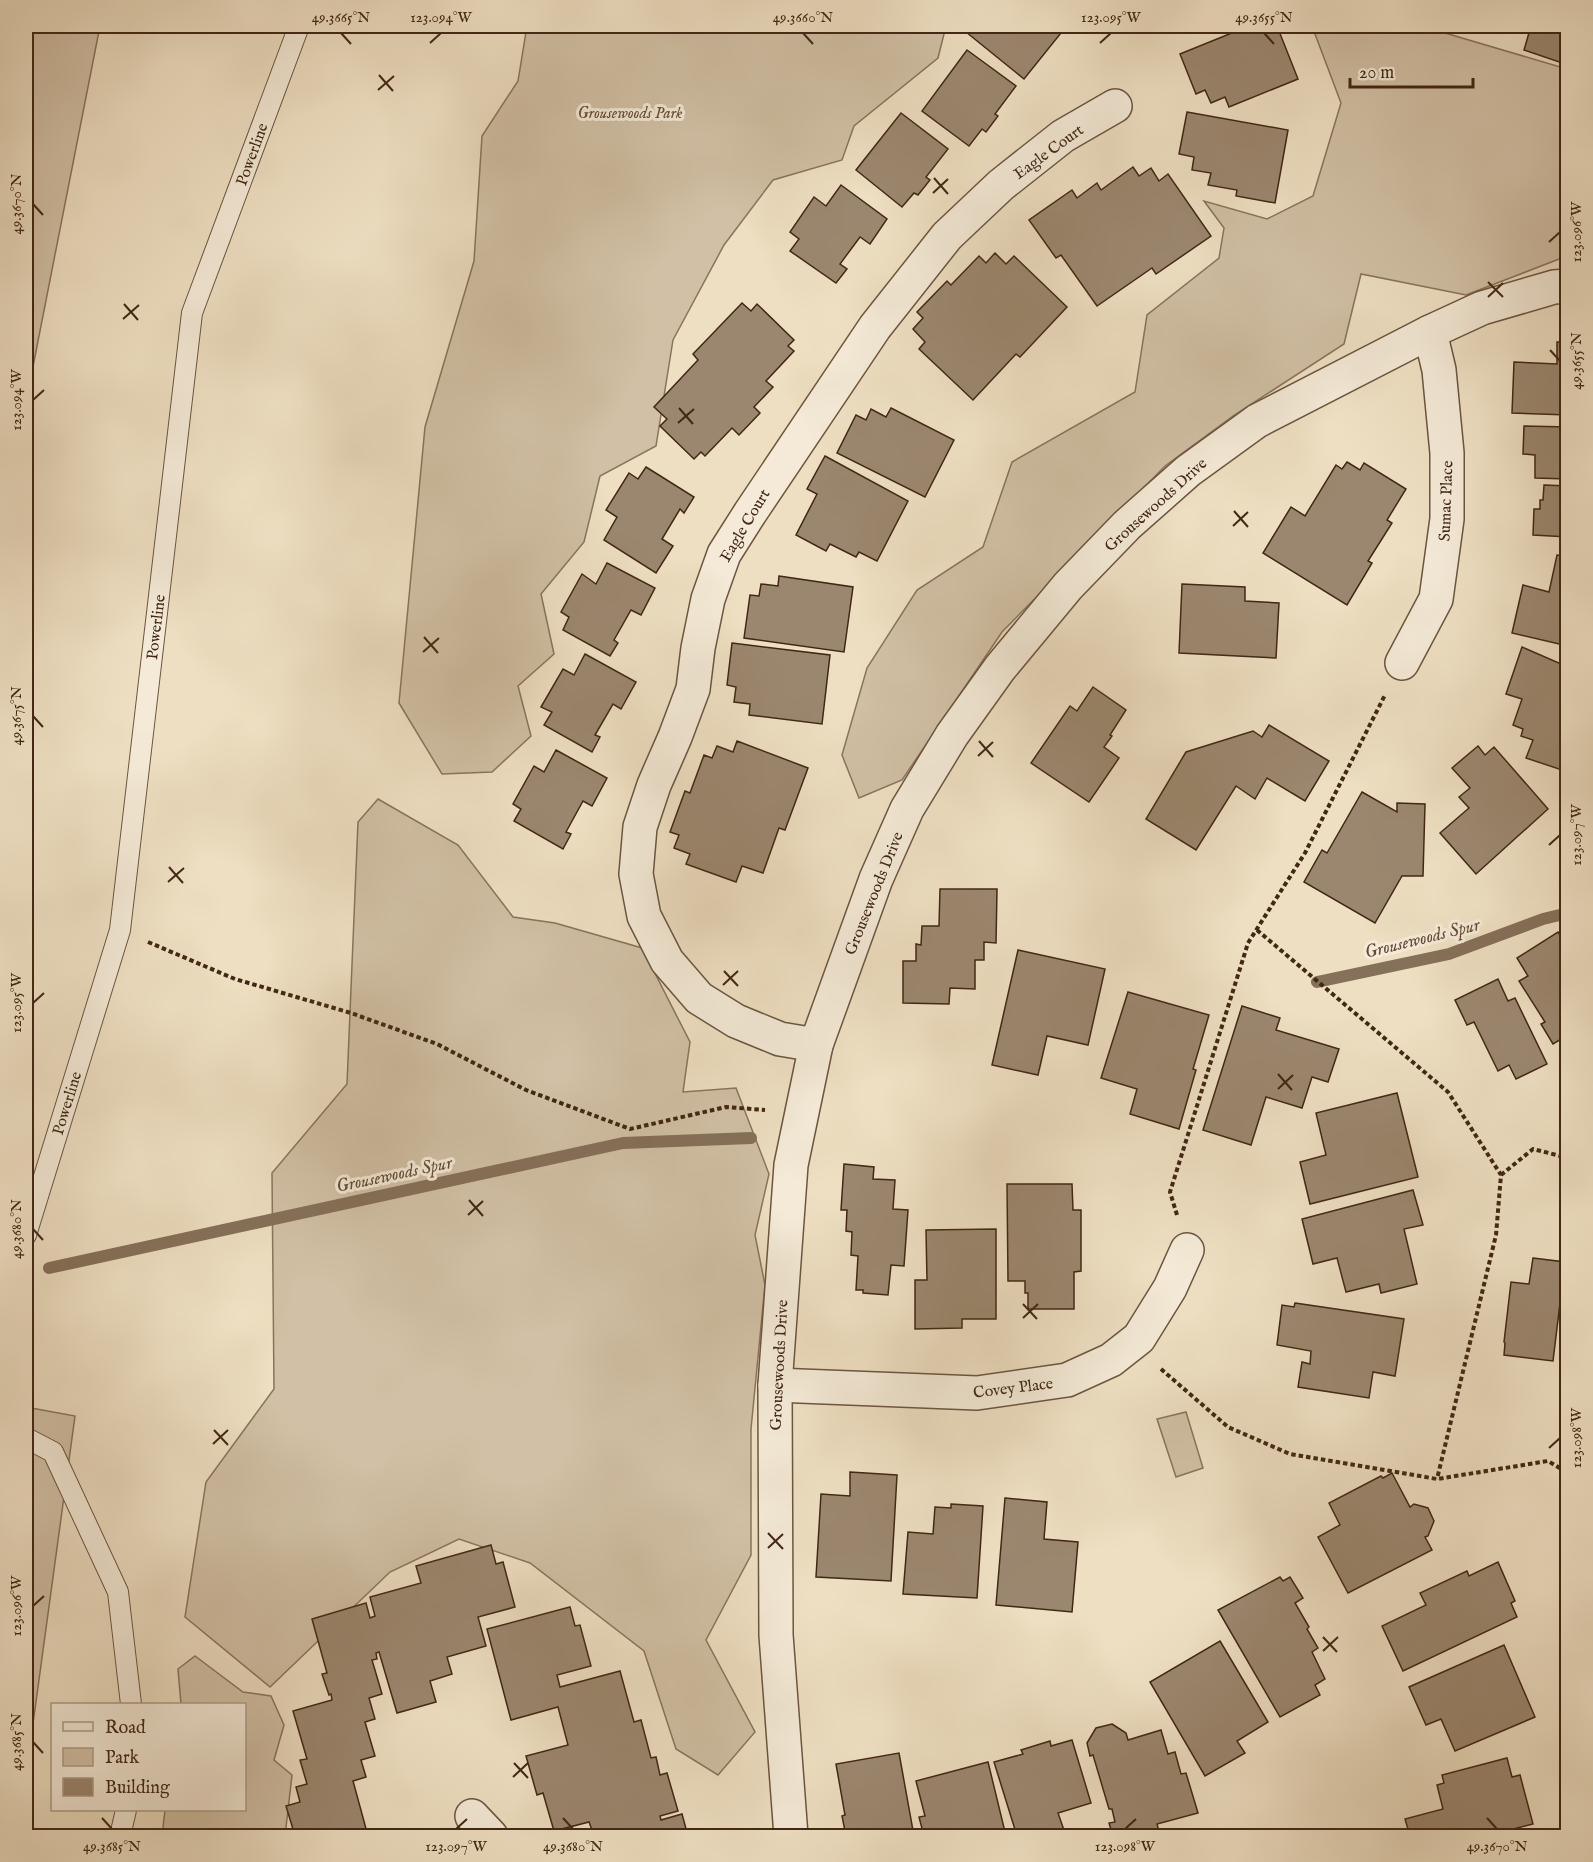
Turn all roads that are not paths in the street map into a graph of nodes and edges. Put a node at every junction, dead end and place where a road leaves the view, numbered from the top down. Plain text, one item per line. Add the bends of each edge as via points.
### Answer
1 (299, 26) edge
2 (1115, 106) dead end
3 (1568, 286) edge
4 (1430, 333) junction
5 (1402, 663) road end
6 (816, 1045) junction
7 (26, 1234) edge
8 (1187, 1250) road end
9 (775, 1385) junction
10 (26, 1438) edge
11 (131, 1703) edge
12 (126, 1811) edge
13 (120, 1836) edge
14 (791, 1836) edge

1 - 7 lane, Powerline via 192,313 120,930
2 - 6 street, Eagle Court via 1063,136 1001,185 947,236 875,327 750,513 724,554 708,599 693,689 640,827 636,874 644,916 667,961 699,998 736,1021 780,1039
3 - 4 street, Grousewoods Drive via 1482,308
4 - 5 street, Sumac Place via 1439,370 1447,453 1447,519 1436,599
4 - 6 street, Grousewoods Drive via 1257,421 1188,471 1127,525 1068,586 1000,668 952,735 907,809 876,879
6 - 9 street, Grousewoods Drive via 791,1165
8 - 9 street, Covey Place via 1170,1288 1139,1338 1111,1360 1066,1380 977,1393
9 - 14 street, Grousewoods Drive via 776,1635
10 - 11 lane via 54,1452 118,1592
12 - 13 lane

